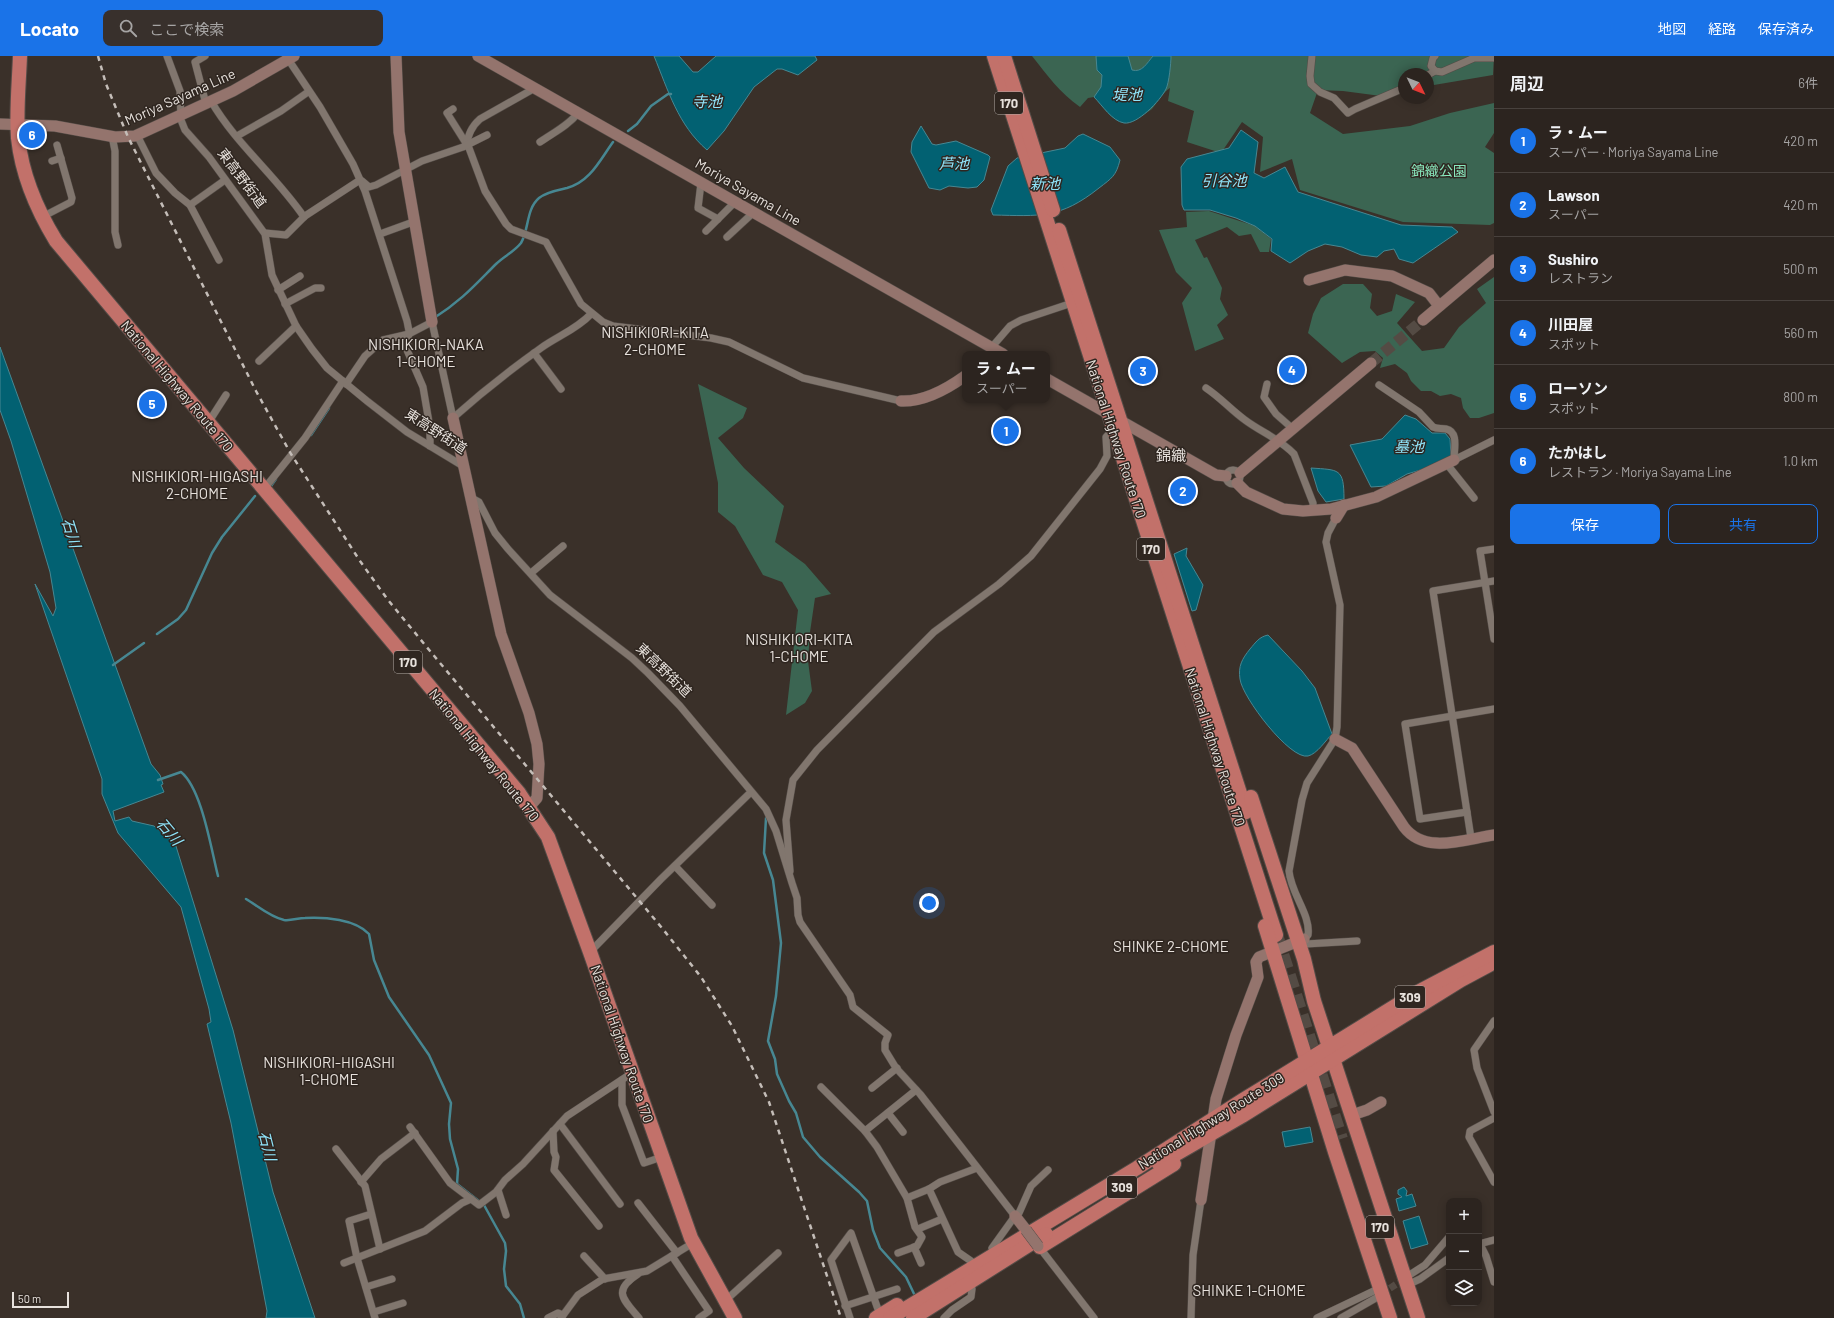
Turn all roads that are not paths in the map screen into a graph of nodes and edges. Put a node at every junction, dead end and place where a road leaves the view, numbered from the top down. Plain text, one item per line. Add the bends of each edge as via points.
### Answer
1 (20, 56) edge
2 (167, 56) edge
3 (205, 56) edge
4 (396, 56) edge
5 (994, 56) edge
6 (1004, 56) edge
7 (1312, 56) edge
8 (1435, 56) edge
9 (289, 57) edge
10 (483, 57) edge
11 (1494, 58) edge
12 (1435, 71) joint
13 (535, 88) junction
14 (1398, 90) edge
15 (308, 92) junction
16 (209, 102) junction
17 (447, 113) dead end
18 (578, 113) junction
19 (181, 115) junction
20 (1, 124) edge
21 (18, 124) junction
22 (136, 135) junction
23 (487, 135) dead end
24 (112, 136) junction
25 (237, 136) junction
26 (540, 142) dead end
27 (58, 145) dead end
28 (466, 145) junction
29 (1029, 150) junction
30 (61, 158) junction
31 (52, 161) dead end
32 (405, 169) junction
33 (225, 180) junction
34 (360, 180) junction
35 (701, 183) junction
36 (735, 202) junction
37 (190, 205) junction
38 (754, 212) junction
39 (42, 217) junction
40 (304, 217) junction
41 (1050, 218) junction
42 (718, 219) junction
43 (413, 222) junction
44 (706, 231) dead end
45 (264, 233) junction
46 (380, 234) junction
47 (727, 237) dead end
48 (118, 245) dead end
49 (218, 260) dead end
50 (1494, 260) edge
51 (300, 276) dead end
52 (1309, 280) dead end
53 (321, 288) dead end
54 (278, 290) junction
55 (1072, 303) junction
56 (285, 304) junction
57 (1439, 306) junction
58 (591, 314) junction
59 (1423, 320) tunnel mouth
60 (432, 322) junction
61 (296, 326) junction
62 (408, 334) junction
63 (989, 351) edge
64 (534, 353) junction
65 (259, 362) dead end
66 (1371, 363) tunnel mouth
67 (962, 378) edge
68 (1050, 381) edge
69 (344, 383) junction
70 (1267, 384) dead end
71 (1379, 385) dead end
72 (1206, 388) dead end
73 (561, 389) dead end
74 (226, 395) dead end
75 (901, 401) joint
76 (1108, 413) junction
77 (453, 418) junction
78 (208, 423) junction
79 (1117, 425) junction
80 (1293, 429) junction
81 (1494, 440) edge
82 (1278, 441) junction
83 (430, 446) junction
84 (1450, 461) junction
85 (464, 466) junction
86 (1226, 476) junction
87 (1238, 478) junction
88 (264, 489) junction
89 (470, 497) junction
90 (1474, 498) dead end
91 (1344, 505) junction
92 (1313, 510) junction
93 (1336, 518) joint
94 (563, 546) dead end
95 (1494, 549) edge
96 (531, 573) junction
97 (1494, 581) edge
98 (1485, 583) junction
99 (1494, 639) edge
100 (1198, 662) junction
101 (1195, 685) junction
102 (1494, 709) edge
103 (1452, 716) junction
104 (1335, 739) junction
105 (751, 792) junction
106 (529, 807) junction
107 (1467, 812) junction
108 (1494, 834) edge
109 (1471, 838) junction
110 (675, 866) junction
111 (790, 878) junction
112 (712, 905) dead end
113 (1301, 940) junction
114 (1357, 941) dead end
115 (590, 952) junction
116 (1273, 952) junction
117 (1494, 952) edge
118 (1494, 962) edge
119 (1494, 1021) edge
120 (1331, 1053) junction
121 (1309, 1067) junction
122 (897, 1068) junction
123 (627, 1076) junction
124 (821, 1087) dead end
125 (872, 1088) dead end
126 (916, 1090) junction
127 (1381, 1102) dead end
128 (1494, 1112) edge
129 (888, 1113) junction
130 (1352, 1115) junction
131 (1494, 1118) edge
132 (1212, 1120) junction
133 (560, 1124) junction
134 (553, 1131) junction
135 (866, 1131) junction
136 (903, 1132) dead end
137 (1210, 1135) junction
138 (1186, 1137) junction
139 (336, 1149) dead end
140 (662, 1157) junction
141 (977, 1168) junction
142 (1048, 1170) dead end
143 (361, 1182) junction
144 (1494, 1182) edge
145 (929, 1189) junction
146 (498, 1190) junction
147 (907, 1198) junction
148 (472, 1199) junction
149 (1201, 1200) joint
150 (638, 1203) dead end
151 (620, 1204) dead end
152 (372, 1214) junction
153 (506, 1216) dead end
154 (1015, 1216) junction
155 (942, 1219) junction
156 (599, 1226) dead end
157 (1025, 1229) junction
158 (918, 1230) junction
159 (1446, 1240) edge
160 (1494, 1240) edge
161 (693, 1243) junction
162 (1482, 1243) edge
163 (914, 1247) junction
164 (992, 1248) junction
165 (380, 1249) junction
166 (1040, 1249) junction
167 (1482, 1249) edge
168 (778, 1252) dead end
169 (898, 1253) dead end
170 (674, 1255) junction
171 (584, 1256) dead end
172 (357, 1258) junction
173 (1446, 1260) edge
174 (971, 1261) junction
175 (344, 1263) dead end
176 (921, 1263) dead end
177 (640, 1272) junction
178 (392, 1279) dead end
179 (605, 1279) junction
180 (1409, 1280) junction
181 (1494, 1282) edge
182 (366, 1287) junction
183 (897, 1289) dead end
184 (972, 1289) junction
185 (1378, 1293) junction
186 (873, 1297) junction
187 (726, 1300) junction
188 (403, 1303) dead end
189 (845, 1306) junction
190 (375, 1315) edge
191 (562, 1317) edge
192 (882, 1317) edge
193 (548, 1318) edge
194 (639, 1318) edge
195 (700, 1318) edge
196 (735, 1318) edge
197 (850, 1318) edge
198 (913, 1318) edge
199 (926, 1318) edge
200 (944, 1318) edge
201 (1094, 1318) edge
202 (1191, 1318) edge
203 (1317, 1318) edge
204 (1341, 1318) edge
205 (1390, 1318) edge
206 (1399, 1318) edge
207 (1410, 1318) edge
208 (1418, 1318) edge

1 - 21 highway, National Highway Route 170 / 170
2 - 19 street, 東高野街道 via 180,91
3 - 16 street via 196,62
4 - 32 street via 399,132
5 - 29 highway, National Highway Route 170 / 170
6 - 29 highway, National Highway Route 170 / 170
7 - 14 street via 1312,84 1320,92 1334,98 1348,113
8 - 12 street via 1431,66
9 - 15 street
9 - 16 street, Moriya Sayama Line via 246,85
10 - 13 street, Moriya Sayama Line
11 - 12 street via 1474,58 1442,72
13 - 18 street, Moriya Sayama Line
13 - 28 street via 480,119 470,132
15 - 25 street
15 - 34 street via 323,113
16 - 19 street, Moriya Sayama Line
16 - 25 street
17 - 28 street
18 - 26 street via 571,122 558,128
18 - 35 street, Moriya Sayama Line
19 - 22 street, Moriya Sayama Line
19 - 33 street, 東高野街道 via 185,130
20 - 21 street, Moriya Sayama Line
21 - 24 street, Moriya Sayama Line via 55,126
21 - 39 highway, National Highway Route 170 / 170 via 23,167
22 - 24 street, Moriya Sayama Line
22 - 37 street via 156,173 174,193
23 - 28 street
24 - 48 street via 115,151 115,232
25 - 40 street via 292,199
27 - 30 street
28 - 32 street
28 - 58 street via 485,191 506,224 511,229 546,242 576,296
29 - 41 highway, National Highway Route 170 / 170
30 - 31 street
30 - 39 street via 71,202
32 - 34 street via 369,187
32 - 43 street
33 - 37 street
33 - 45 street, 東高野街道
34 - 40 street
34 - 46 street
35 - 36 street, Moriya Sayama Line
35 - 42 street via 698,208
36 - 38 street, Moriya Sayama Line
36 - 42 street
37 - 49 street
38 - 47 street
38 - 63 street, Moriya Sayama Line
39 - 78 highway, National Highway Route 170 / 170 via 68,257
40 - 45 street via 286,235
41 - 55 highway, National Highway Route 170 / 170
41 - 79 highway, National Highway Route 170 / 170
42 - 44 street
43 - 46 street
43 - 60 street
45 - 54 street, 東高野街道 via 272,275
46 - 62 street via 393,284 407,321
50 - 57 street
51 - 54 street
52 - 57 street via 1344,270 1392,276 1429,293
53 - 56 street via 315,288
54 - 56 street, 東高野街道
55 - 63 street via 1010,326
55 - 76 highway, National Highway Route 170 / 170
56 - 61 street, 東高野街道
57 - 59 street
58 - 64 street via 565,335
58 - 75 street via 613,326 729,342 803,378
60 - 62 street
60 - 77 street
61 - 65 street
61 - 69 street, 東高野街道 via 327,368
62 - 69 street via 391,337 377,344
62 - 83 street via 407,350 426,400
64 - 73 street
64 - 77 street
66 - 80 street
67 - 75 street via 929,396
68 - 76 street
69 - 83 street, 東高野街道 via 407,432
69 - 88 street via 305,438
70 - 80 street via 1264,397 1276,414
71 - 84 street via 1419,412 1433,427 1452,432 1455,436
72 - 82 street via 1246,421
74 - 78 street
76 - 79 highway, National Highway Route 170 / 170
77 - 85 street
78 - 88 highway, National Highway Route 170 / 170
79 - 86 street via 1216,475
79 - 100 highway, National Highway Route 170 / 170
79 - 101 highway, National Highway Route 170 / 170
79 - 111 street via 1106,437 1107,456 1100,469 1040,547 999,584 934,632 817,750 793,780 786,820
80 - 82 street
81 - 84 street
82 - 87 street
82 - 92 street via 1297,457
83 - 85 street, 東高野街道
84 - 90 street
84 - 91 street via 1376,497
85 - 89 street, 東高野街道
86 - 87 street via 1228,482 1233,484
86 - 87 street via 1232,469 1236,470
87 - 92 street via 1246,492 1283,509 1303,512
88 - 106 highway, National Highway Route 170 / 170
89 - 96 street, 東高野街道 via 478,502 495,533
89 - 106 street via 501,634 529,713 537,744 537,798
91 - 92 street
91 - 93 street
93 - 104 street via 1326,542 1340,605
94 - 96 street
95 - 98 street via 1480,551
96 - 105 street, 東高野街道 via 565,608 648,673 680,706
97 - 98 street
98 - 99 street
98 - 103 street via 1433,591
100 - 101 highway, National Highway Route 170 / 170 via 1281,934
100 - 113 highway via 1228,728
101 - 116 highway via 1196,707 1203,734
102 - 103 street
103 - 107 street
103 - 107 street via 1404,724 1420,819
104 - 109 street via 1352,748 1404,827 1415,838 1437,843
104 - 113 street via 1307,783 1291,858 1290,883 1309,930 1308,935
105 - 110 street
105 - 111 street, 東高野街道 via 771,819
106 - 115 highway, National Highway Route 170 / 170 via 548,837
107 - 109 street
108 - 109 street
110 - 112 street
110 - 115 street
111 - 122 street via 797,898 800,922 850,995 853,1007 888,1035 885,1050
113 - 114 street via 1306,944
113 - 116 street
113 - 120 highway via 1314,1001
115 - 123 highway, National Highway Route 170 / 170
116 - 121 highway
116 - 132 street via 1259,957 1256,962 1258,977 1236,1035
117 - 120 highway, National Highway Route 309 / 309 via 1418,992
118 - 120 highway, National Highway Route 309 / 309
119 - 128 street via 1474,1050 1477,1068
120 - 121 highway, National Highway Route 309 / 309
120 - 130 highway
121 - 132 highway, National Highway Route 309 / 309
121 - 137 highway, National Highway Route 309 / 309
121 - 185 highway
122 - 125 street
122 - 126 street
123 - 133 street via 572,1112
123 - 140 highway, National Highway Route 170 / 170
123 - 140 street via 622,1106 644,1164
124 - 135 street
126 - 129 street
126 - 141 street
127 - 130 street
129 - 135 street
129 - 136 street
130 - 180 highway
131 - 144 street via 1470,1131 1469,1137
132 - 137 street
132 - 138 highway, National Highway Route 309 / 309
133 - 134 street
133 - 151 street
134 - 146 street
134 - 156 street via 556,1157 554,1170
135 - 147 street
137 - 149 street
137 - 166 highway, 309 via 1192,1152
137 - 198 highway, National Highway Route 309 / 309
138 - 157 highway, 309 via 1175,1136
138 - 192 highway, National Highway Route 309 / 309
139 - 143 street
140 - 161 highway, National Highway Route 170 / 170
141 - 145 street via 940,1182
141 - 154 street
142 - 154 street via 1031,1186 1019,1213
143 - 148 street via 412,1130 450,1183
143 - 152 street
145 - 147 street
145 - 155 street
146 - 148 street via 479,1205
146 - 153 street
147 - 158 street
148 - 165 street via 462,1203 425,1231
149 - 202 street via 1193,1255
150 - 170 street
152 - 165 street
152 - 172 street via 349,1221
154 - 157 street
154 - 164 street
155 - 158 street
155 - 174 street via 958,1252
157 - 164 highway, 309
157 - 166 street, bridge
158 - 163 street via 922,1237
159 - 180 street
160 - 162 street
161 - 170 street
161 - 187 highway, National Highway Route 170 / 170
163 - 169 street
163 - 176 street
164 - 174 highway, 309
165 - 172 street
166 - 184 highway, 309
166 - 201 street
167 - 181 street
168 - 187 street
170 - 177 street via 647,1271
170 - 195 street via 709,1311
171 - 179 street
172 - 175 street
172 - 182 street
173 - 180 street via 1420,1279
174 - 192 highway, 309
177 - 179 street
177 - 194 street via 628,1281 621,1293
178 - 182 street
179 - 191 street via 578,1295
180 - 208 highway
182 - 190 street
183 - 186 street
184 - 199 highway, 309
184 - 200 street via 971,1297
185 - 203 street
185 - 204 street
185 - 205 highway
186 - 189 street
186 - 189 street via 851,1233 831,1260
186 - 192 street
187 - 196 highway, National Highway Route 170 / 170
188 - 190 street
189 - 197 street
191 - 193 street via 558,1313
206 - 207 highway, 170 via 1346,1137

